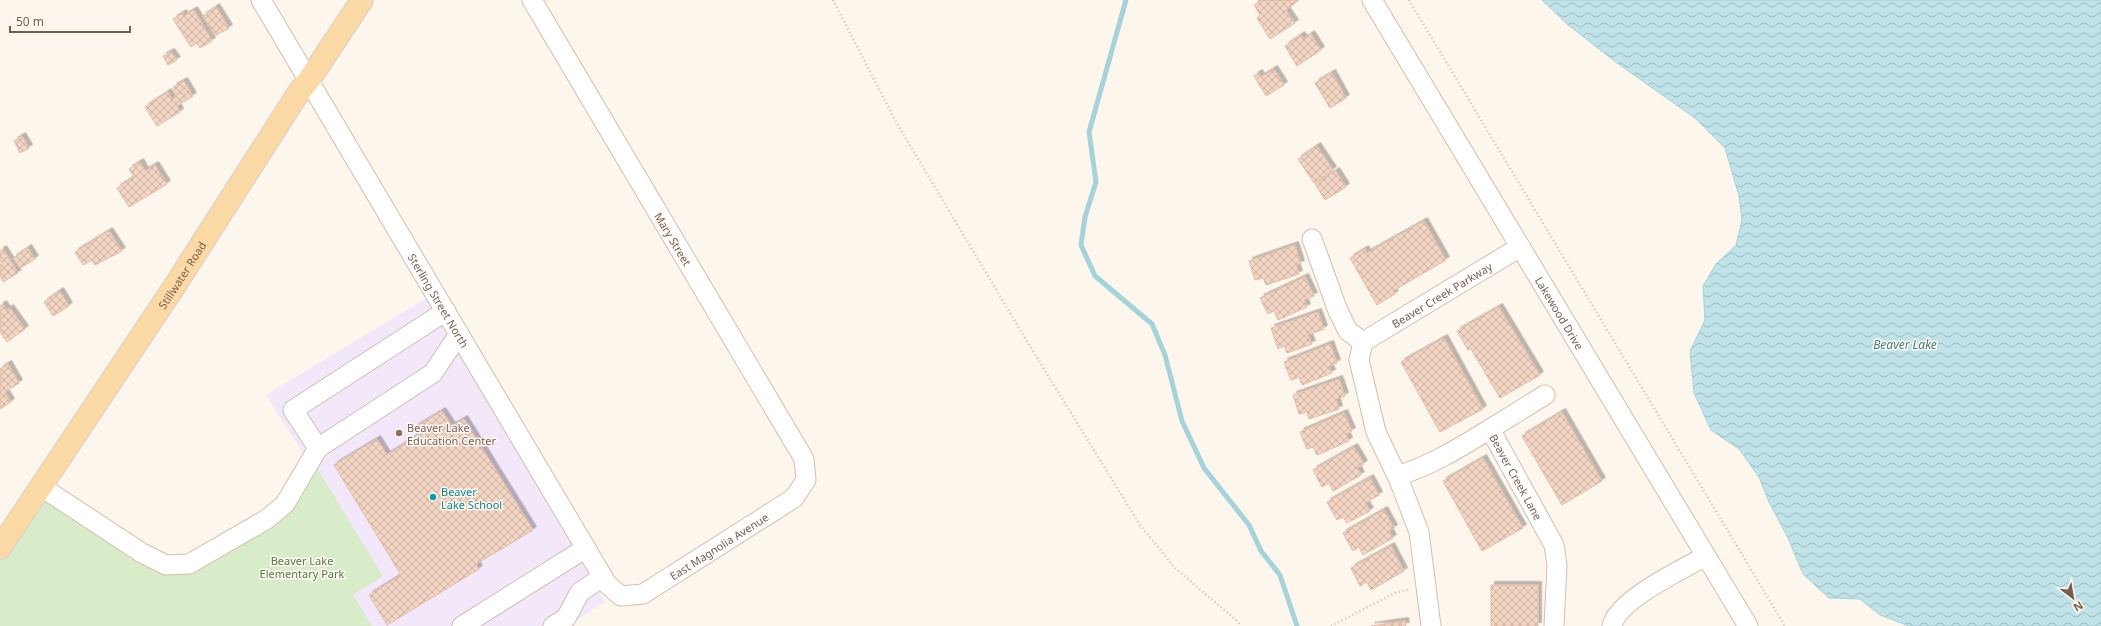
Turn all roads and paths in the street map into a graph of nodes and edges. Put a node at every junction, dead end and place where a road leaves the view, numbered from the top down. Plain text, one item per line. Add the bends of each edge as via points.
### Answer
1 (261, 0) edge
2 (362, 0) edge
3 (532, 0) edge
4 (833, 0) edge
5 (1372, 0) edge
6 (1409, 0) edge
7 (309, 80) junction
8 (1312, 238) dead end
9 (1520, 247) junction
10 (446, 310) junction
11 (459, 334) junction
12 (1363, 342) junction
13 (1545, 395) dead end
14 (1490, 429) junction
15 (318, 448) junction
16 (1397, 476) junction
17 (806, 480) joint
18 (40, 486) junction
19 (0, 548) edge
20 (586, 548) junction
21 (1706, 556) junction
22 (603, 577) junction
23 (1426, 585) junction
24 (621, 596) joint
25 (462, 626) edge
26 (553, 626) edge
27 (1240, 626) edge
28 (1331, 626) edge
29 (1431, 626) edge
30 (1554, 626) edge
31 (1612, 626) edge
32 (1748, 626) edge
33 (1785, 626) edge

1 - 7 street, Sterling Street North
2 - 7 main road, Stillwater Road
3 - 17 street, Mary Street via 804,459
4 - 27 path via 896,122 1028,344 1140,525 1176,568
5 - 9 street, Lakewood Drive
6 - 33 path
7 - 10 street, Sterling Street North
7 - 18 main road, Stillwater Road
8 - 12 street via 1338,311 1348,331
9 - 12 street, Beaver Creek Parkway
9 - 21 street, Lakewood Drive
10 - 11 street, Sterling Street North
10 - 15 street via 293,410
11 - 15 street via 433,373
11 - 20 street, Sterling Street North
12 - 16 street via 1359,360 1376,432
13 - 14 street
14 - 16 street, Beaver Creek Lane via 1412,472
14 - 30 street, Beaver Creek Lane via 1554,545 1557,565
15 - 18 street via 285,504 267,519 189,564 166,566
16 - 23 street via 1419,532
17 - 24 street, East Magnolia Avenue via 794,498 643,594
18 - 19 main road, Stillwater Road
20 - 22 street, Sterling Street North
20 - 25 street
21 - 31 street via 1643,592 1626,605
21 - 32 street, Lakewood Drive
22 - 24 street, Sterling Street North
22 - 26 street via 580,592 566,618
23 - 28 path via 1395,593
23 - 29 street

